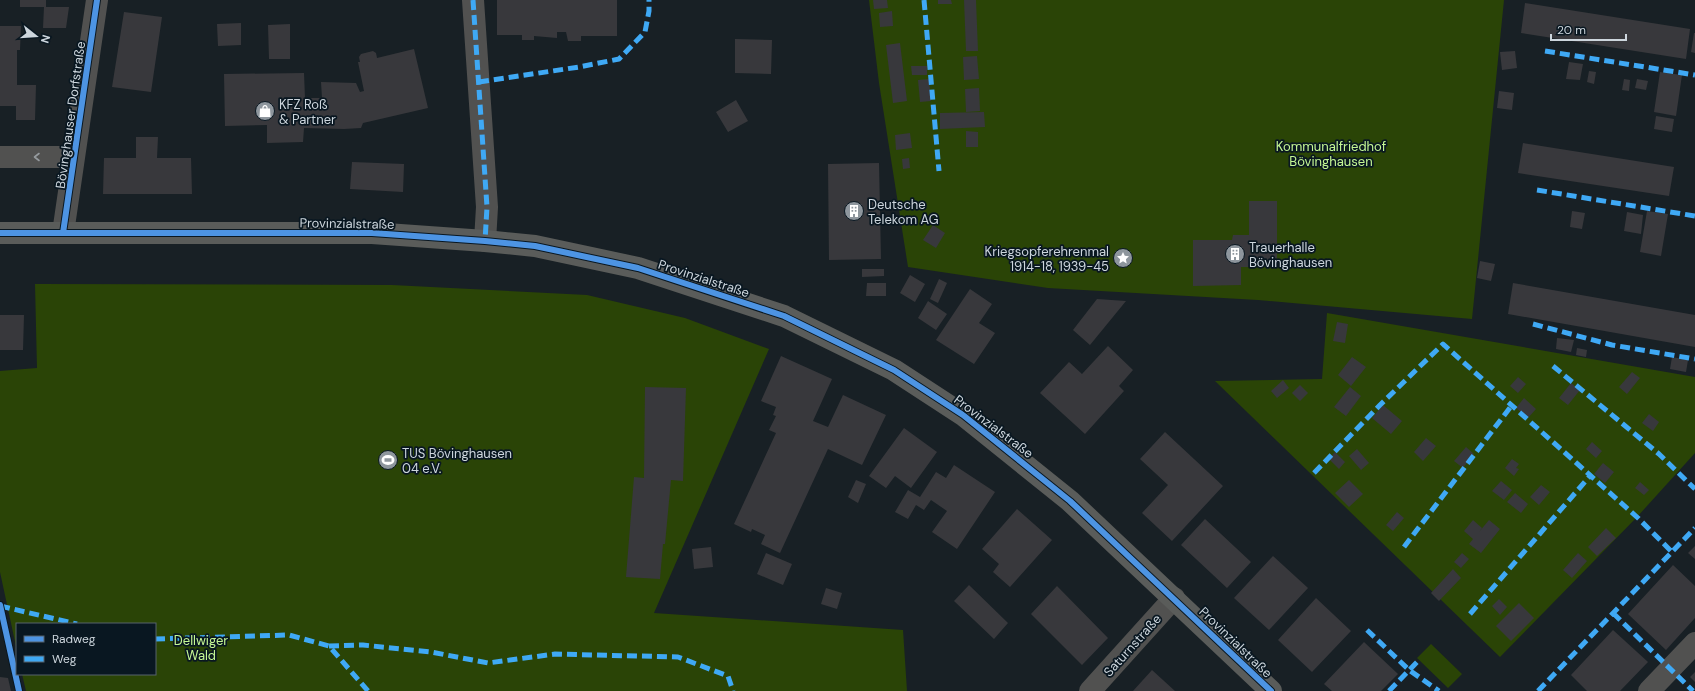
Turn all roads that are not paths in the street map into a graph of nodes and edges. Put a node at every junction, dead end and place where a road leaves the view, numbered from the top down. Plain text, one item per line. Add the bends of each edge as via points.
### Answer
1 (97, 0) edge
2 (472, 0) edge
3 (0, 157) edge
4 (74, 158) junction
5 (0, 233) edge
6 (63, 233) junction
7 (485, 240) junction
8 (1174, 598) junction
9 (1695, 643) edge
10 (1090, 691) edge
11 (1270, 691) edge
12 (1649, 691) edge

1 - 4 street, Bövinghauser Dorfstraße
2 - 7 street via 487,207
4 -> 3 street
4 - 6 street, Bövinghauser Dorfstraße
5 - 6 main road, Provinzialstraße
6 - 7 main road, Provinzialstraße via 372,233
7 - 8 main road, Provinzialstraße via 535,246 638,268 784,316 878,361 963,415 1016,457 1070,501
8 - 10 street, Saturnstraße
8 - 11 main road, Provinzialstraße
9 - 12 street

